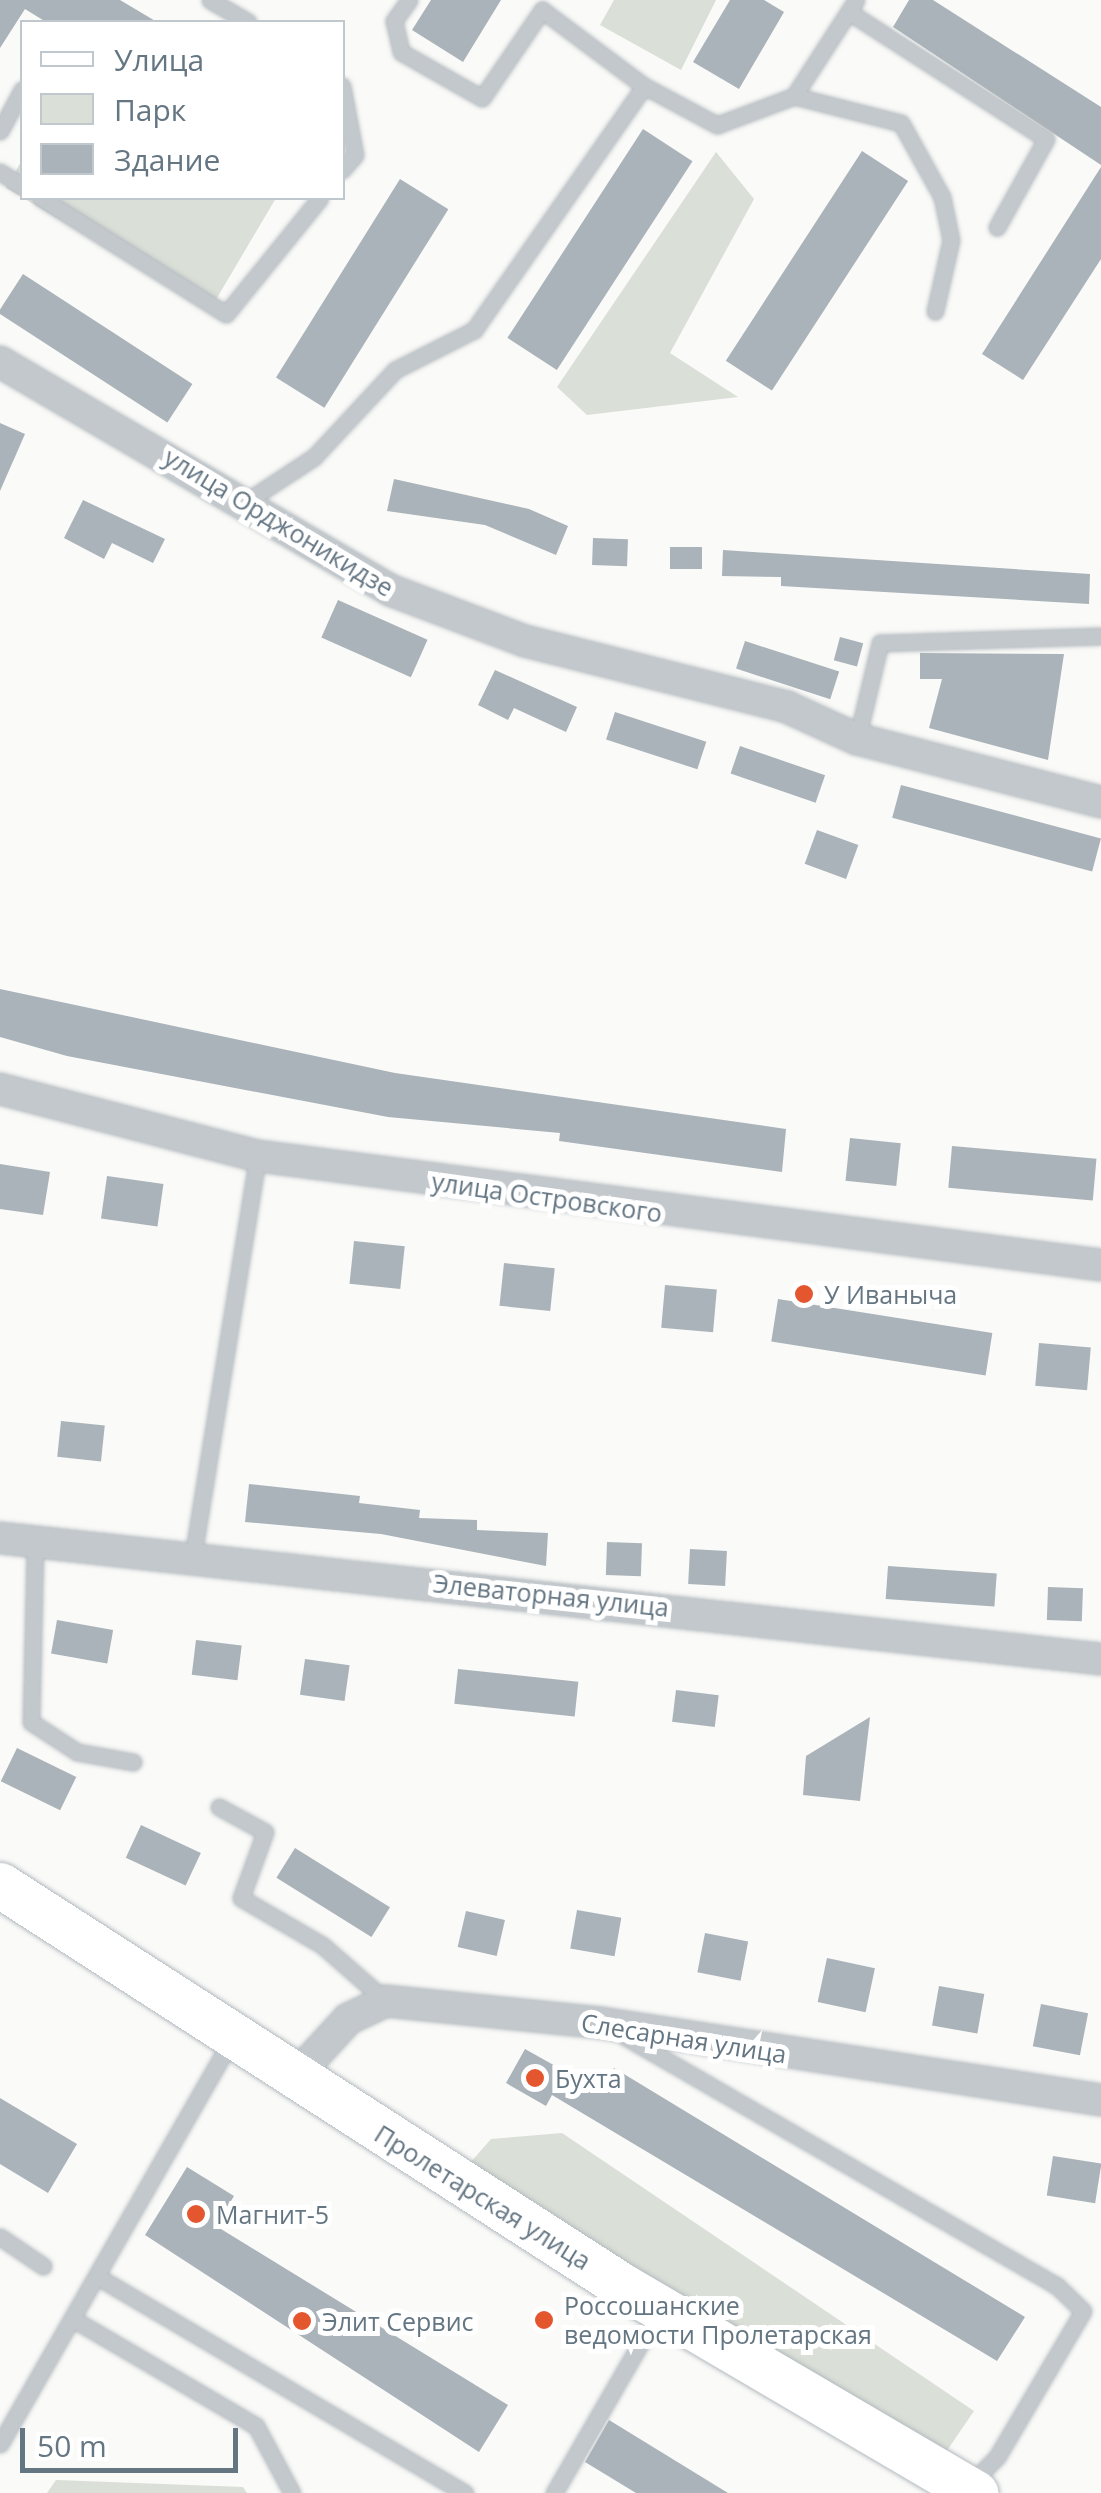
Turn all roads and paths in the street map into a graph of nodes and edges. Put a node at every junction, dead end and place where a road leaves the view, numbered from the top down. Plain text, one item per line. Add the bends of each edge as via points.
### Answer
1 (210, 0) edge
2 (409, 0) edge
3 (544, 5) edge
4 (853, 6) edge
5 (245, 20) edge
6 (644, 86) junction
7 (20, 94) edge
8 (794, 96) junction
9 (345, 103) edge
10 (0, 131) edge
11 (345, 166) edge
12 (44, 200) edge
13 (318, 200) edge
14 (997, 227) dead end
15 (935, 311) dead end
16 (0, 362) edge
17 (244, 503) junction
18 (1101, 636) edge
19 (857, 740) junction
20 (1101, 802) edge
21 (0, 1089) edge
22 (258, 1156) junction
23 (1101, 1265) edge
24 (0, 1538) edge
25 (35, 1546) junction
26 (192, 1565) junction
27 (1101, 1659) edge
28 (133, 1762) dead end
29 (219, 1807) dead end
30 (0, 1886) edge
31 (386, 2001) junction
32 (601, 2023) junction
33 (232, 2038) junction
34 (294, 2078) junction
35 (1101, 2100) edge
36 (0, 2237) edge
37 (43, 2266) dead end
38 (98, 2277) junction
39 (662, 2308) junction
40 (73, 2319) junction
41 (0, 2444) edge
42 (968, 2491) edge
43 (292, 2493) edge
44 (465, 2493) edge
45 (554, 2493) edge

1 - 5 lane
2 - 3 lane via 394,21 401,52 482,98
3 - 6 lane
4 - 8 lane
4 - 14 lane via 1046,140
6 - 8 lane via 717,125
6 - 17 lane via 474,330 395,370 314,456
7 - 10 lane
8 - 15 lane via 901,123 942,197 951,240
9 - 11 lane via 354,155
12 - 13 lane via 226,314
16 - 17 street, улица Орджоникидзе
17 - 19 street, улица Орджоникидзе via 407,596 525,641 787,707
18 - 19 lane via 880,643
19 - 20 street, улица Орджоникидзе
21 - 22 street, улица Островского
22 - 23 street, улица Островского
22 - 26 lane
24 - 25 street, Элеваторная улица
25 - 26 street, Элеваторная улица
25 - 28 lane via 31,1722 76,1752
26 - 27 street, Элеваторная улица via 525,1590
29 - 31 lane via 265,1832 241,1898 322,1945
30 - 33 main road, Пролетарская улица
31 - 32 street, Слесарная улица
31 - 34 street via 348,2020
32 - 35 street, Слесарная улица
32 - 42 lane via 862,2168 1056,2284 1083,2311 997,2457
33 - 34 main road, Пролетарская улица
33 - 38 lane
34 - 39 main road, Пролетарская улица
36 - 37 lane
38 - 40 lane
38 - 44 lane
39 - 42 main road, Пролетарская улица
39 - 45 lane
40 - 41 lane
40 - 43 lane via 256,2426

